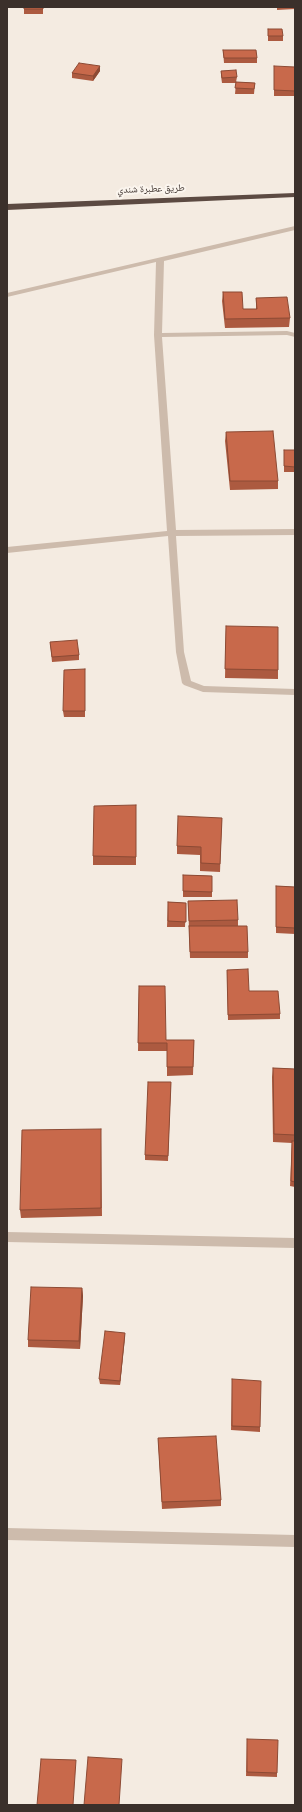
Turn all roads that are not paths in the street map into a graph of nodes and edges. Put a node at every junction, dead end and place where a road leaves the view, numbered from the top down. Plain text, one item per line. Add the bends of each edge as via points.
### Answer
1 (295, 195) edge
2 (7, 207) edge
3 (295, 228) edge
4 (160, 259) junction
5 (7, 295) edge
6 (158, 335) junction
7 (295, 335) edge
8 (295, 532) edge
9 (172, 533) junction
10 (7, 550) edge
11 (295, 692) edge
12 (7, 1237) edge
13 (295, 1244) edge
14 (7, 1534) edge
15 (295, 1541) edge

1 - 2 highway, طريق عطبرة شندي
3 - 4 street
4 - 5 street
4 - 6 street
6 - 7 street
6 - 9 street
8 - 9 street
9 - 10 street
9 - 11 street via 180,652 187,683 203,689
12 - 13 street
14 - 15 street

